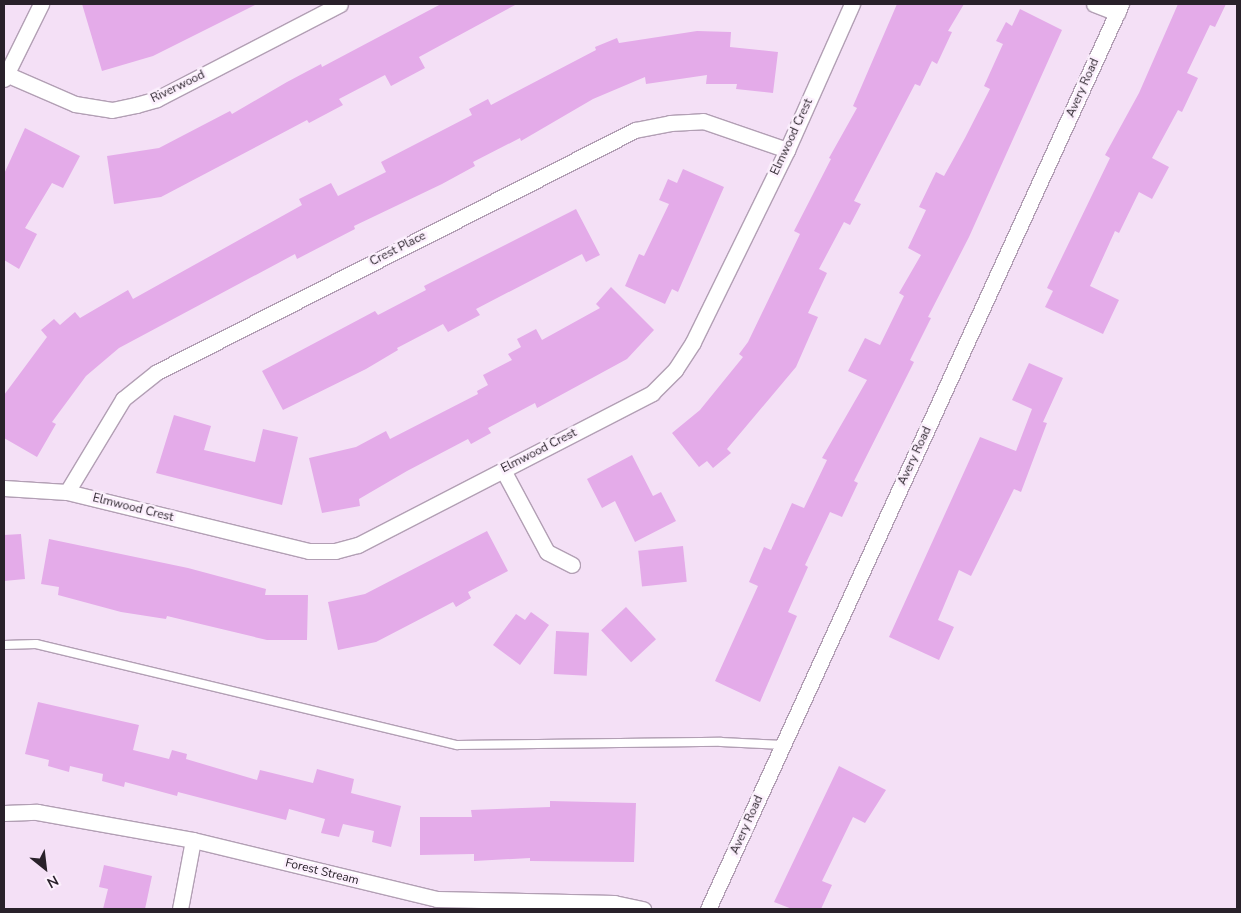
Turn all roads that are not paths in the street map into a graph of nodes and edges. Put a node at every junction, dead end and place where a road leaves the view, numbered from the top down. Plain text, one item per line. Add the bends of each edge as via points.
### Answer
1 (41, 4) edge
2 (340, 4) edge
3 (852, 4) edge
4 (1094, 4) edge
5 (1119, 8) edge
6 (5, 76) edge
7 (787, 150) junction
8 (503, 470) junction
9 (4, 488) edge
10 (67, 492) junction
11 (572, 565) dead end
12 (4, 645) edge
13 (783, 745) junction
14 (4, 813) edge
15 (193, 840) junction
16 (180, 909) edge
17 (643, 909) edge
18 (708, 909) edge

1 - 6 street
2 - 6 street, Riverwood via 157,99 136,105 112,110 75,104
3 - 7 street, Elmwood Crest
4 - 5 street
5 - 13 street, Avery Road
7 - 8 street, Elmwood Crest via 693,342 675,370 652,393
7 - 10 street, Crest Place via 703,121 635,130 157,372 123,399
8 - 10 street, Elmwood Crest via 358,545 335,551 309,552
8 - 11 street via 547,552
9 - 10 street, Elmwood Crest
12 - 13 lane via 36,644 457,744 721,742
13 - 18 street, Avery Road
14 - 15 street, Forest Stream via 36,812
15 - 16 street
15 - 17 street, Forest Stream via 437,899 614,903

